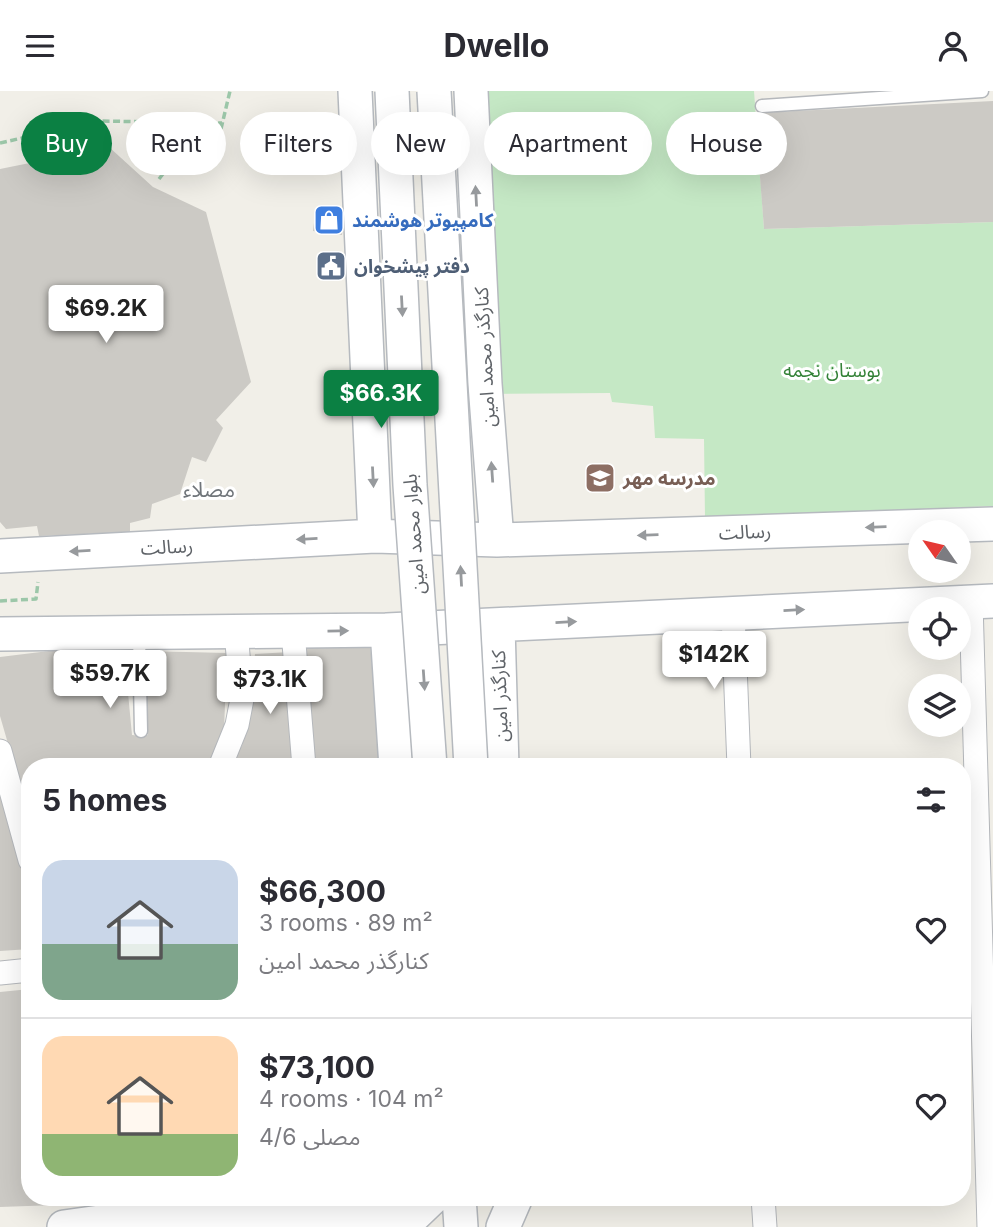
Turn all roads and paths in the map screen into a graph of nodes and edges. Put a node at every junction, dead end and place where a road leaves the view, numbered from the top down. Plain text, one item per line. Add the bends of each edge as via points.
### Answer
1 (230, 91) edge
2 (355, 91) edge
3 (392, 91) edge
4 (433, 91) edge
5 (471, 91) edge
6 (982, 91) edge
7 (918, 92) edge
8 (762, 106) dead end
9 (225, 112) edge
10 (126, 121) edge
11 (0, 143) edge
12 (162, 175) edge
13 (159, 179) dead end
14 (993, 524) edge
15 (375, 536) junction
16 (497, 540) junction
17 (0, 556) edge
18 (36, 599) dead end
19 (0, 601) edge
20 (982, 601) edge
21 (733, 613) junction
22 (498, 626) junction
23 (387, 630) junction
24 (293, 631) junction
25 (236, 632) junction
26 (139, 633) junction
27 (0, 634) edge
28 (141, 731) dead end
29 (0, 751) edge
30 (224, 758) edge
31 (303, 758) edge
32 (395, 758) edge
33 (429, 758) edge
34 (470, 758) edge
35 (502, 758) edge
36 (739, 758) edge
37 (21, 827) edge
38 (972, 924) edge
39 (21, 971) edge
40 (0, 973) edge
41 (389, 1206) edge
42 (424, 1206) edge
43 (460, 1206) edge
44 (495, 1206) edge
45 (512, 1206) edge
46 (764, 1206) edge
47 (362, 1223) edge
48 (64, 1227) edge
49 (397, 1227) edge
50 (461, 1227) edge
51 (496, 1227) edge
52 (503, 1227) edge
53 (765, 1227) edge
54 (989, 1227) edge

1 - 9 path
2 -> 15 street
3 -> 33 street, بلوار محمد امین, bridge via 410,485
34 -> 4 street, bridge
16 -> 5 street, کنارگذر محمد امین
6 - 7 lane
7 - 8 lane
10 - 11 path via 98,121
12 - 13 path
14 -> 16 street, رسالت
15 - 16 street, رسالت
15 -> 17 street, رسالت
18 - 19 path
21 -> 20 street
20 - 38 street
22 -> 21 street
21 - 36 street
22 - 23 street
22 - 35 street, کنارگذر امین
24 -> 23 street
23 - 32 street
24 - 25 street
24 - 31 street
25 - 26 street
25 - 30 street via 242,699
26 - 27 street
26 - 28 lane
29 - 37 street
38 - 54 street
39 - 40 street
41 - 47 street
42 - 49 street
43 - 50 street
44 - 51 street
45 - 52 street
46 - 53 street
47 - 48 street via 121,1219

